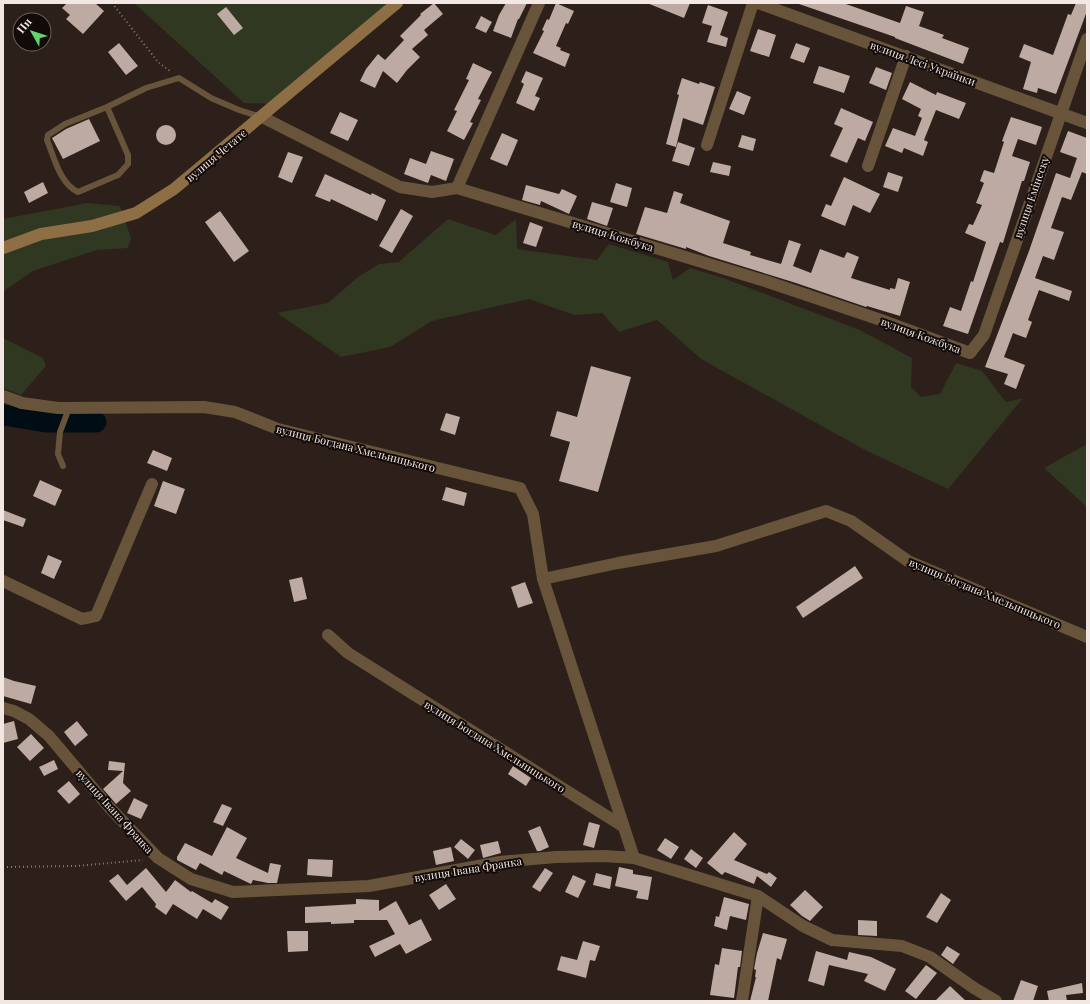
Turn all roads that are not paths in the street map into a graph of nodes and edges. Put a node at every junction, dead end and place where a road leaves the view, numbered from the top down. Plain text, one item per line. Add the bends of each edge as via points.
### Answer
1 (397, 3) edge
2 (538, 3) edge
3 (753, 3) edge
4 (758, 3) edge
5 (1087, 39) edge
6 (906, 56) junction
7 (107, 107) junction
8 (1060, 113) junction
9 (262, 117) junction
10 (1087, 124) edge
11 (707, 145) dead end
12 (868, 166) dead end
13 (457, 188) junction
14 (3, 248) edge
15 (970, 353) joint
16 (3, 396) edge
17 (68, 412) junction
18 (63, 466) dead end
19 (152, 484) dead end
20 (543, 580) junction
21 (3, 581) edge
22 (328, 636) dead end
23 (1087, 637) edge
24 (3, 708) edge
25 (624, 827) junction
26 (634, 858) junction
27 (758, 896) junction
28 (742, 1001) edge
29 (996, 1001) edge

1 - 9 street, вулиця Четатє
2 - 13 street
3 - 11 street
4 - 6 street, вулиця Лесі Українки
5 - 8 street, вулиця Емінеску
6 - 8 street, вулиця Лесі Українки
6 - 12 street
7 - 7 lane via 128,155 128,164 118,175 78,192 70,189 47,140 48,135 65,124
7 - 9 lane via 146,88 179,78 211,98
8 - 10 street, вулиця Лесі Українки
8 - 15 street, вулиця Емінеску via 984,335
9 - 13 street, вулиця Кожбука via 400,187 432,192
9 - 14 street, вулиця Четатє via 174,189 136,213 92,226 41,234
13 - 15 street, вулиця Кожбука via 765,281
16 - 17 street, вулиця Богдана Хмельницького via 22,403 58,408
17 - 18 lane via 60,432 58,454
17 - 20 street, вулиця Богдана Хмельницького via 204,407 235,412 278,430 520,488 533,514
19 - 21 street via 96,616 82,618
20 - 23 street, вулиця Богдана Хмельницького via 618,563 716,546 826,511 851,521 908,560
20 - 25 street, вулиця Богдана Хмельницького
22 - 25 street, вулиця Богдана Хмельницького via 348,653
24 - 26 street, вулиця Івана Франка via 29,718 50,736 109,807 158,858 191,879 233,892 369,886 508,861 556,857
25 - 26 street, вулиця Богдана Хмельницького
26 - 27 street, вулиця Івана Франка
27 - 28 street
27 - 29 street, вулиця Івана Франка via 803,926 832,940 902,946 930,957

